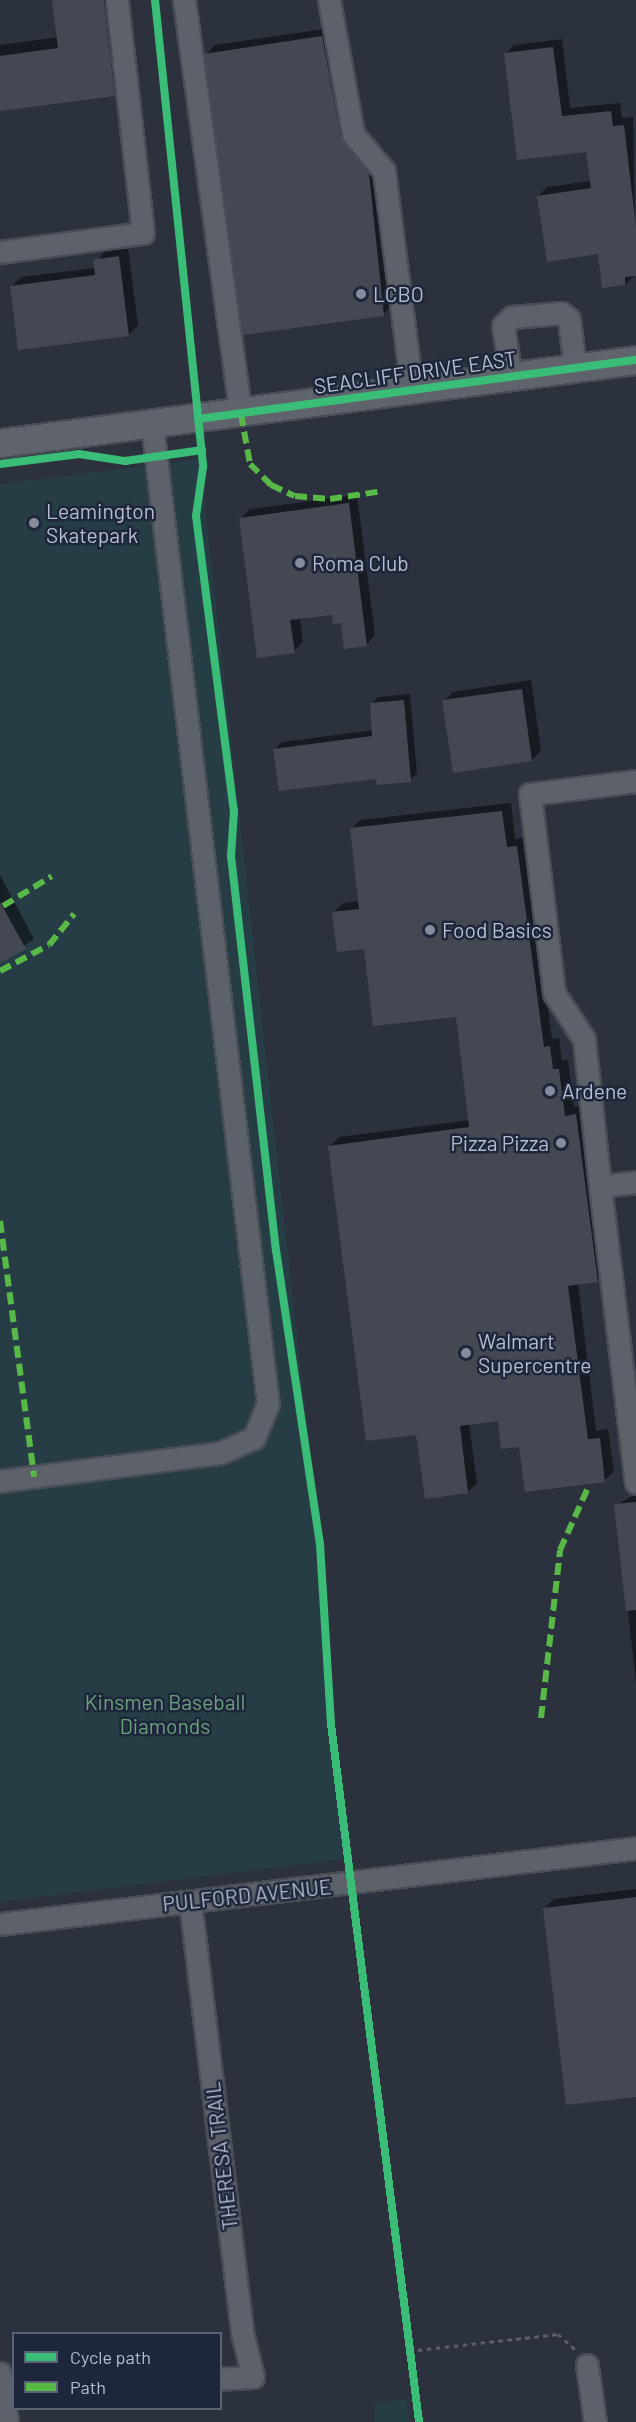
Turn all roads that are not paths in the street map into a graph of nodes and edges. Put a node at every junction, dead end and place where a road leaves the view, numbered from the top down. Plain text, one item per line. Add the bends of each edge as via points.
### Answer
1 (117, 0) edge
2 (184, 0) edge
3 (329, 0) edge
4 (0, 252) edge
5 (636, 360) edge
6 (575, 368) junction
7 (511, 377) junction
8 (412, 389) junction
9 (241, 414) junction
10 (152, 424) junction
11 (0, 443) edge
12 (636, 781) edge
13 (636, 1182) edge
14 (600, 1186) junction
15 (0, 1481) edge
16 (636, 1483) edge
17 (636, 1848) edge
18 (190, 1901) junction
19 (0, 1924) edge
20 (587, 2365) road end
21 (0, 2373) edge
22 (222, 2379) edge
23 (8, 2410) edge
24 (595, 2422) edge

1 - 4 street via 142,233
2 - 9 street
3 - 8 street via 353,134 384,171
5 - 6 main road, SEACLIFF DRIVE EAST
6 - 7 main road, SEACLIFF DRIVE EAST
6 - 7 street via 569,319 561,313 512,317 503,326
7 - 8 main road, SEACLIFF DRIVE EAST
8 - 9 main road, SEACLIFF DRIVE EAST
9 - 10 main road, SEACLIFF DRIVE EAST
10 - 11 main road, SEACLIFF DRIVE EAST
10 - 15 street via 268,1404 254,1438 220,1454
12 - 14 street via 530,794 554,993 584,1039
13 - 14 street
14 - 16 street
17 - 18 street, PULFORD AVENUE
18 - 19 street, PULFORD AVENUE
18 - 22 street, THERESA TRAIL via 243,2336 253,2377
20 - 24 street
21 - 23 street

